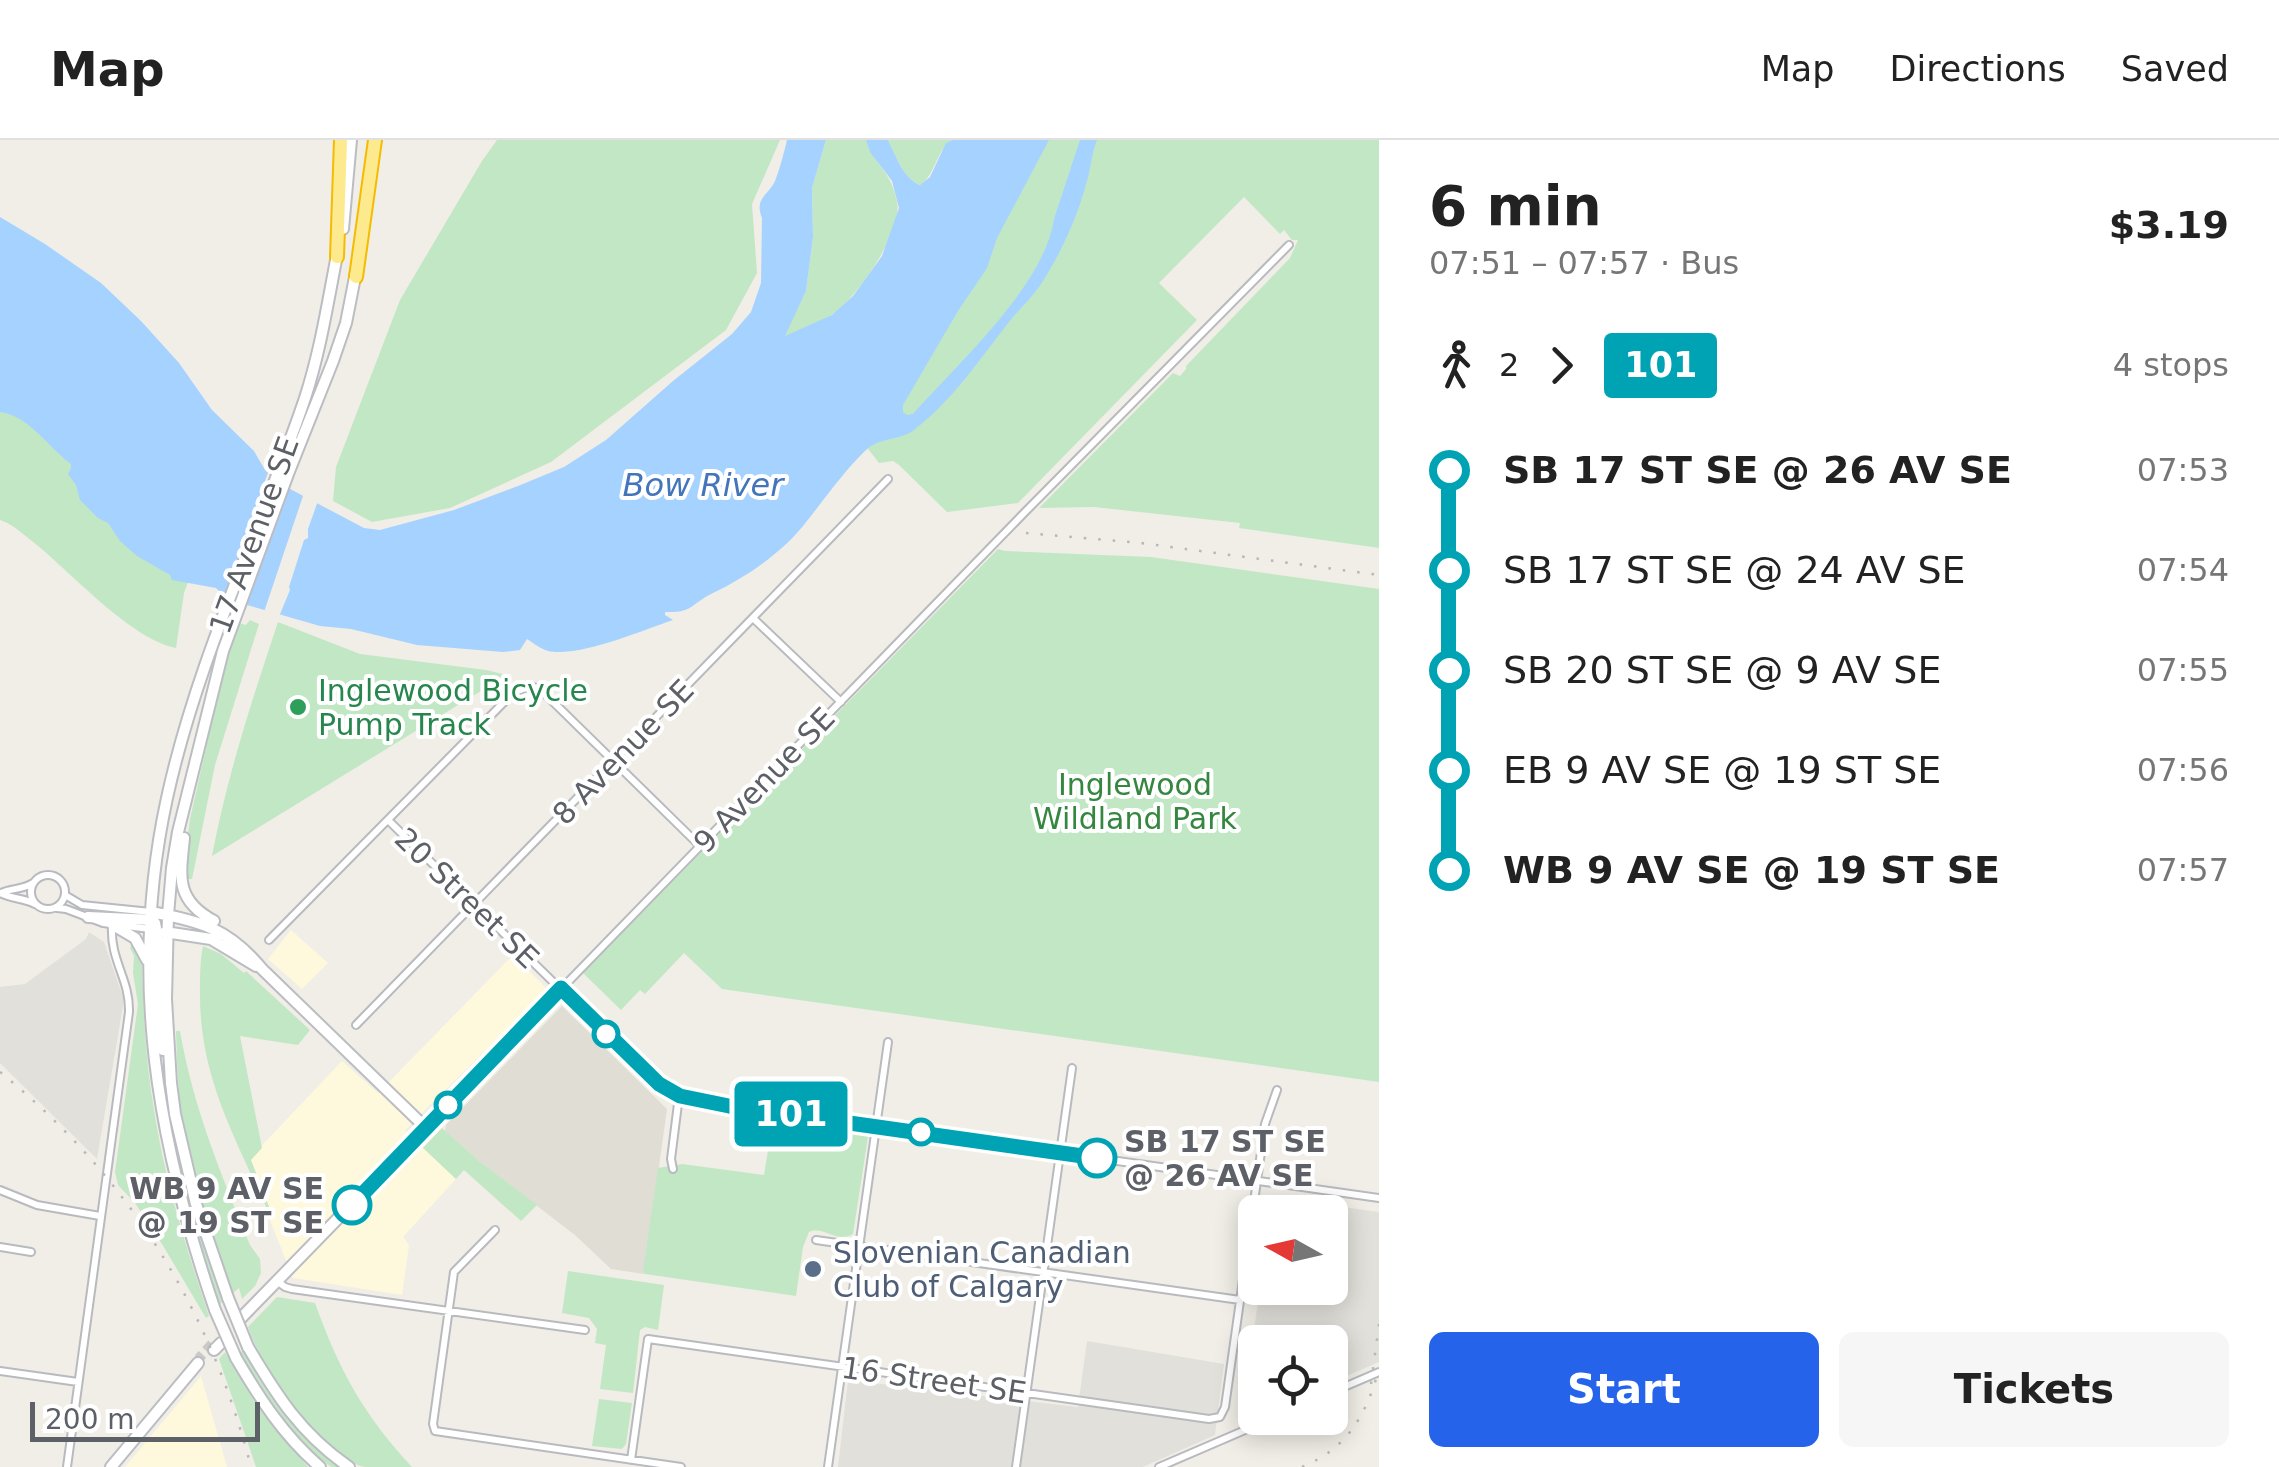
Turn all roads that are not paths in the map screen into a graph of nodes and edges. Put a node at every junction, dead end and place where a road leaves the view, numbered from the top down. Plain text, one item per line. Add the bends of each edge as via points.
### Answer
1 (341, 140) edge
2 (351, 140) edge
3 (372, 140) edge
4 (1289, 245) dead end
5 (337, 257) junction
6 (356, 276) joint
7 (284, 471) junction
8 (888, 479) dead end
9 (230, 616) junction
10 (754, 618) junction
11 (840, 702) junction
12 (613, 761) junction
13 (189, 787) junction
14 (388, 820) junction
15 (700, 846) junction
16 (34, 882) junction
17 (0, 893) edge
18 (64, 894) junction
19 (475, 904) junction
20 (36, 905) junction
21 (55, 908) junction
22 (168, 915) junction
23 (88, 916) junction
24 (155, 924) junction
25 (112, 925) junction
26 (269, 940) dead end
27 (245, 948) junction
28 (148, 961) junction
29 (262, 969) junction
30 (561, 988) junction
31 (356, 1025) dead end
32 (888, 1042) dead end
33 (1072, 1068) dead end
34 (1278, 1090) dead end
35 (680, 1096) junction
36 (876, 1126) junction
37 (426, 1128) junction
38 (1061, 1153) junction
39 (674, 1169) dead end
40 (1257, 1180) junction
41 (0, 1190) edge
42 (1255, 1195) edge
43 (1379, 1198) edge
44 (100, 1216) junction
45 (496, 1230) dead end
46 (816, 1240) dead end
47 (859, 1246) junction
48 (0, 1248) edge
49 (32, 1252) dead end
50 (1044, 1272) junction
51 (277, 1280) junction
52 (1238, 1300) edge
53 (1239, 1305) edge
54 (448, 1311) junction
55 (241, 1318) dead end
56 (585, 1330) dead end
57 (198, 1363) tunnel mouth
58 (842, 1367) junction
59 (0, 1372) edge
60 (1379, 1372) edge
61 (78, 1382) junction
62 (1348, 1385) edge
63 (1026, 1394) junction
64 (1238, 1433) edge
65 (630, 1460) junction
66 (67, 1467) edge
67 (111, 1467) edge
68 (320, 1467) edge
69 (349, 1467) edge
70 (681, 1467) edge
71 (828, 1467) edge
72 (1016, 1467) edge
73 (1159, 1467) edge

1 - 5 highway
2 - 5 main road, 17 Avenue SE
3 - 6 highway
4 - 11 street, 9 Avenue SE
5 - 7 main road, 17 Avenue SE
6 - 7 main road, 17 Avenue SE via 333,361
7 - 9 main road, 17 Avenue SE
8 - 10 street, 8 Avenue SE
9 - 13 main road, 17 Avenue SE
9 - 24 main road, 17 Avenue SE via 195,696 173,773 161,829
10 - 11 street
10 - 12 street, 8 Avenue SE
11 - 15 street, 9 Avenue SE
12 - 14 street via 540,688 530,686 513,693
12 - 15 street
12 - 19 street, 8 Avenue SE
13 - 22 main road, 17 Avenue SE
13 - 27 main road via 185,897
14 - 19 street, 20 Street SE
14 - 26 street
15 - 30 street, 9 Avenue SE
16 - 17 street
16 - 18 street via 54,876
16 - 20 street
17 - 20 street
18 - 21 street
18 - 24 street
19 - 30 street, 20 Street SE
19 - 31 street, 8 Avenue SE
20 - 21 street
21 - 23 street
22 - 24 main road
22 - 24 main road, 17 Avenue SE
22 - 27 main road via 212,927
23 - 24 main road
23 - 25 street
24 - 25 street
24 - 28 main road
24 - 29 main road via 211,940
24 - 69 main road, bridge via 172,1091 196,1204 228,1298 278,1397 302,1428
25 - 28 main road via 135,938
25 - 44 street via 129,1012
27 - 29 main road
28 - 68 main road, bridge via 165,1128 215,1310 272,1417
29 - 37 main road
30 - 35 street, 20 Street SE via 648,1075
30 - 37 street, 9 Avenue SE
32 - 36 street
33 - 38 street
34 - 40 street
35 - 36 street
35 - 39 street
36 - 38 street
36 - 47 street
37 - 51 main road, 9 Avenue SE
38 - 40 street
38 - 50 street
40 - 42 street
40 - 43 street
41 - 44 street via 37,1205
44 - 61 street
45 - 54 street via 454,1272
46 - 47 street
47 - 50 street
47 - 58 street
48 - 49 street
50 - 52 street
50 - 63 street
51 - 54 street via 292,1289
51 - 55 main road, 9 Avenue SE
53 - 63 street, 16 Street SE via 1220,1417
54 - 56 street
54 - 65 street via 435,1431
57 - 67 main road
58 - 63 street, 16 Street SE
58 - 65 street, 16 Street SE via 648,1340
58 - 71 street
59 - 61 street
60 - 62 street
61 - 66 street
63 - 72 street
64 - 73 street
65 - 70 street

